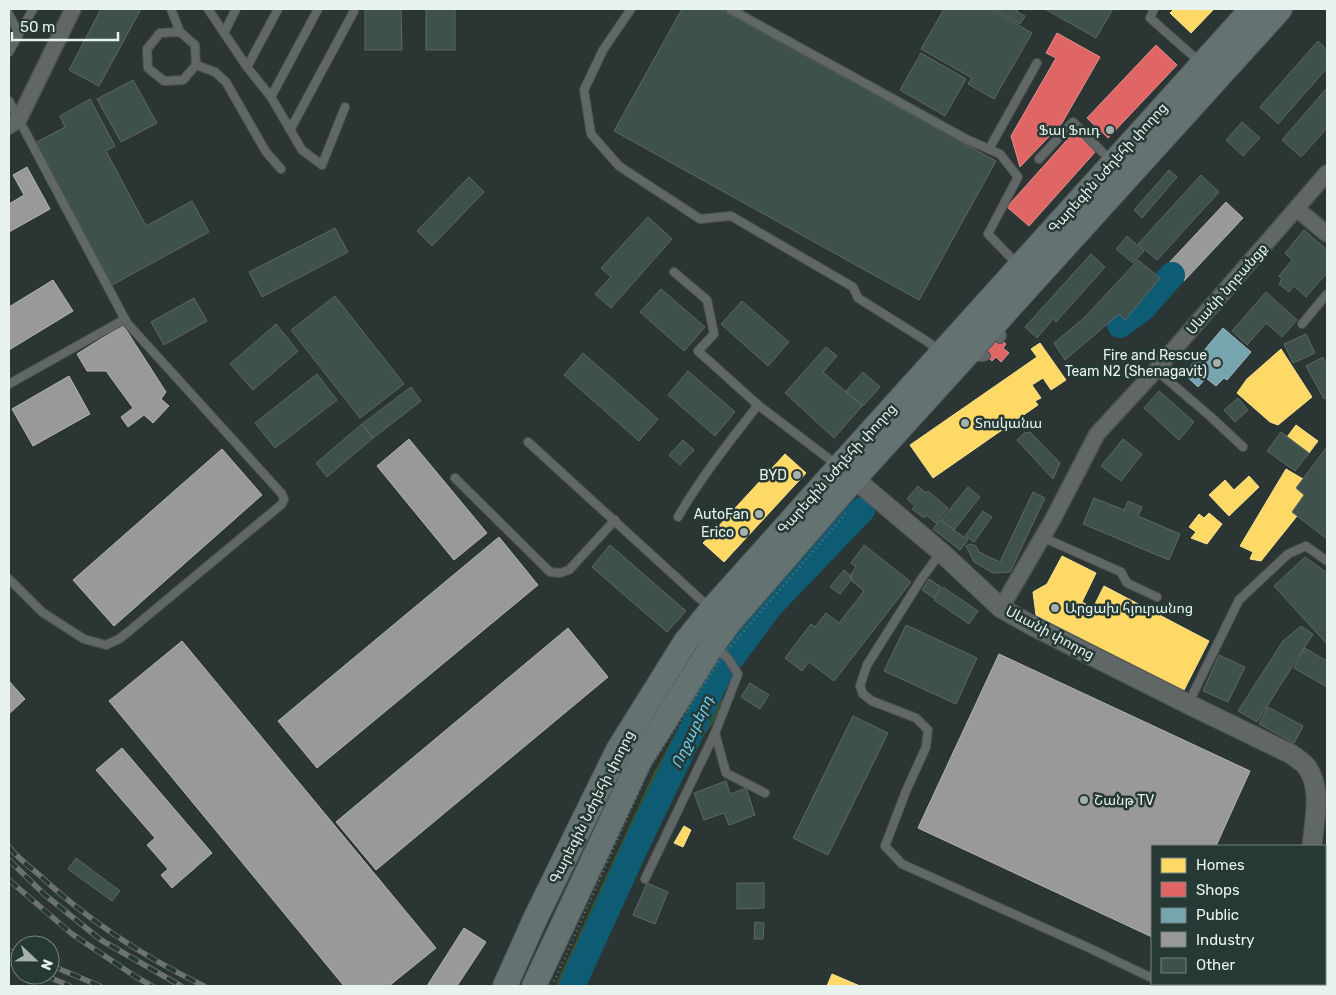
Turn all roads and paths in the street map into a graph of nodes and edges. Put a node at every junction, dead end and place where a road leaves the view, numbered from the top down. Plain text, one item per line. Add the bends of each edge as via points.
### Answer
1 (33, 9) edge
2 (73, 9) edge
3 (171, 9) edge
4 (208, 9) edge
5 (236, 9) edge
6 (278, 9) edge
7 (318, 9) edge
8 (631, 9) edge
9 (730, 9) edge
10 (1154, 9) edge
11 (1252, 9) edge
12 (1280, 9) edge
13 (354, 11) dead end
14 (9, 14) edge
15 (180, 32) junction
16 (224, 33) junction
17 (19, 34) junction
18 (9, 52) edge
19 (1037, 63) dead end
20 (1202, 64) junction
21 (196, 65) junction
22 (247, 67) junction
23 (271, 97) junction
24 (9, 100) edge
25 (345, 107) dead end
26 (14, 122) edge
27 (290, 130) junction
28 (989, 149) junction
29 (1039, 159) dead end
30 (1113, 163) junction
31 (281, 169) dead end
32 (1327, 173) edge
33 (1297, 208) junction
34 (1327, 234) edge
35 (1020, 266) junction
36 (674, 272) dead end
37 (1327, 294) edge
38 (125, 319) junction
39 (1302, 324) dead end
40 (942, 352) junction
41 (1156, 370) junction
42 (9, 384) edge
43 (758, 404) junction
44 (528, 442) dead end
45 (1243, 447) dead end
46 (847, 473) junction
47 (455, 478) dead end
48 (848, 511) dead end
49 (678, 517) dead end
50 (615, 520) junction
51 (1042, 537) junction
52 (941, 552) junction
53 (1327, 562) edge
54 (9, 579) edge
55 (1158, 598) dead end
56 (1001, 608) junction
57 (721, 616) junction
58 (721, 652) junction
59 (1188, 704) junction
60 (714, 733) junction
61 (765, 793) dead end
62 (1312, 845) edge
63 (645, 879) dead end
64 (1151, 978) edge
65 (505, 986) edge
66 (534, 986) edge
67 (552, 986) edge

1 - 17 lane
2 - 26 street
3 - 15 lane
4 - 16 lane
5 - 16 lane
6 - 22 lane
7 - 23 lane
8 - 40 lane via 603,50 584,90 591,134 619,166 700,219 731,216 853,287 858,298
9 - 28 lane
10 - 20 lane via 1150,18
11 - 20 main road, Գարեգին Նժդեհի փողոց
12 - 46 main road, Գարեգին Նժդեհի փողոց via 975,356
13 - 27 lane
14 - 17 lane
15 - 21 lane via 195,45
15 - 21 lane via 160,33 147,49 148,68 164,81 183,80
16 - 22 lane
17 - 18 lane
19 - 28 lane
20 - 30 main road, Գարեգին Նժդեհի փողոց
21 - 31 lane via 215,72 226,82 266,152
22 - 23 lane
23 - 27 lane
24 - 26 lane
25 - 27 lane via 322,165 302,150
26 - 38 lane
28 - 35 lane via 1000,154 1018,177 988,234
29 - 30 lane via 1073,122
30 - 35 main road, Գարեգին Նժդեհի փողոց
32 - 33 street, Սևանի նրբանցք
33 - 34 street
33 - 41 street, Սևանի նրբանցք
35 - 40 main road, Գարեգին Նժդեհի փողոց
36 - 43 lane, Սևանի փողոց via 707,300 714,334 698,351
37 - 39 lane
38 - 42 lane
38 - 54 lane via 282,494 282,504 128,632 106,645 84,639 42,612
40 - 46 main road, Գարեգին Նժդեհի փողոց
41 - 45 lane
41 - 51 street, Սևանի նրբանցք via 1098,434
43 - 46 lane, Սևանի փողոց
43 - 49 lane via 716,458
44 - 50 lane
46 - 52 street, Սևանի փողոց
46 - 57 main road, Գարեգին Նժդեհի փողոց
47 - 50 lane via 550,572 568,570
48 - 58 path, bridge
50 - 57 lane
51 - 55 lane via 1121,572 1127,583
51 - 56 street, Սևանի նրբանցք
52 - 56 street, Սևանի փողոց
52 - 64 lane via 866,665 860,686 863,694 872,701 916,718 928,730 926,747 885,846 902,864
53 - 59 lane via 1306,546 1288,554 1239,600
56 - 59 street, Սևանի փողոց
57 - 58 main road, Գարեգին Նժդեհի փողոց
57 - 65 main road, Գարեգին Նժդեհի փողոց via 686,641 618,750
58 - 60 lane via 738,674
58 - 66 main road, Գարեգին Նժդեհի փողոց via 640,760
58 - 67 path, bridge via 650,767
59 - 62 street, Սևանի փողոց via 1291,754 1306,766 1314,778 1317,793
60 - 61 lane via 726,773
60 - 63 lane

